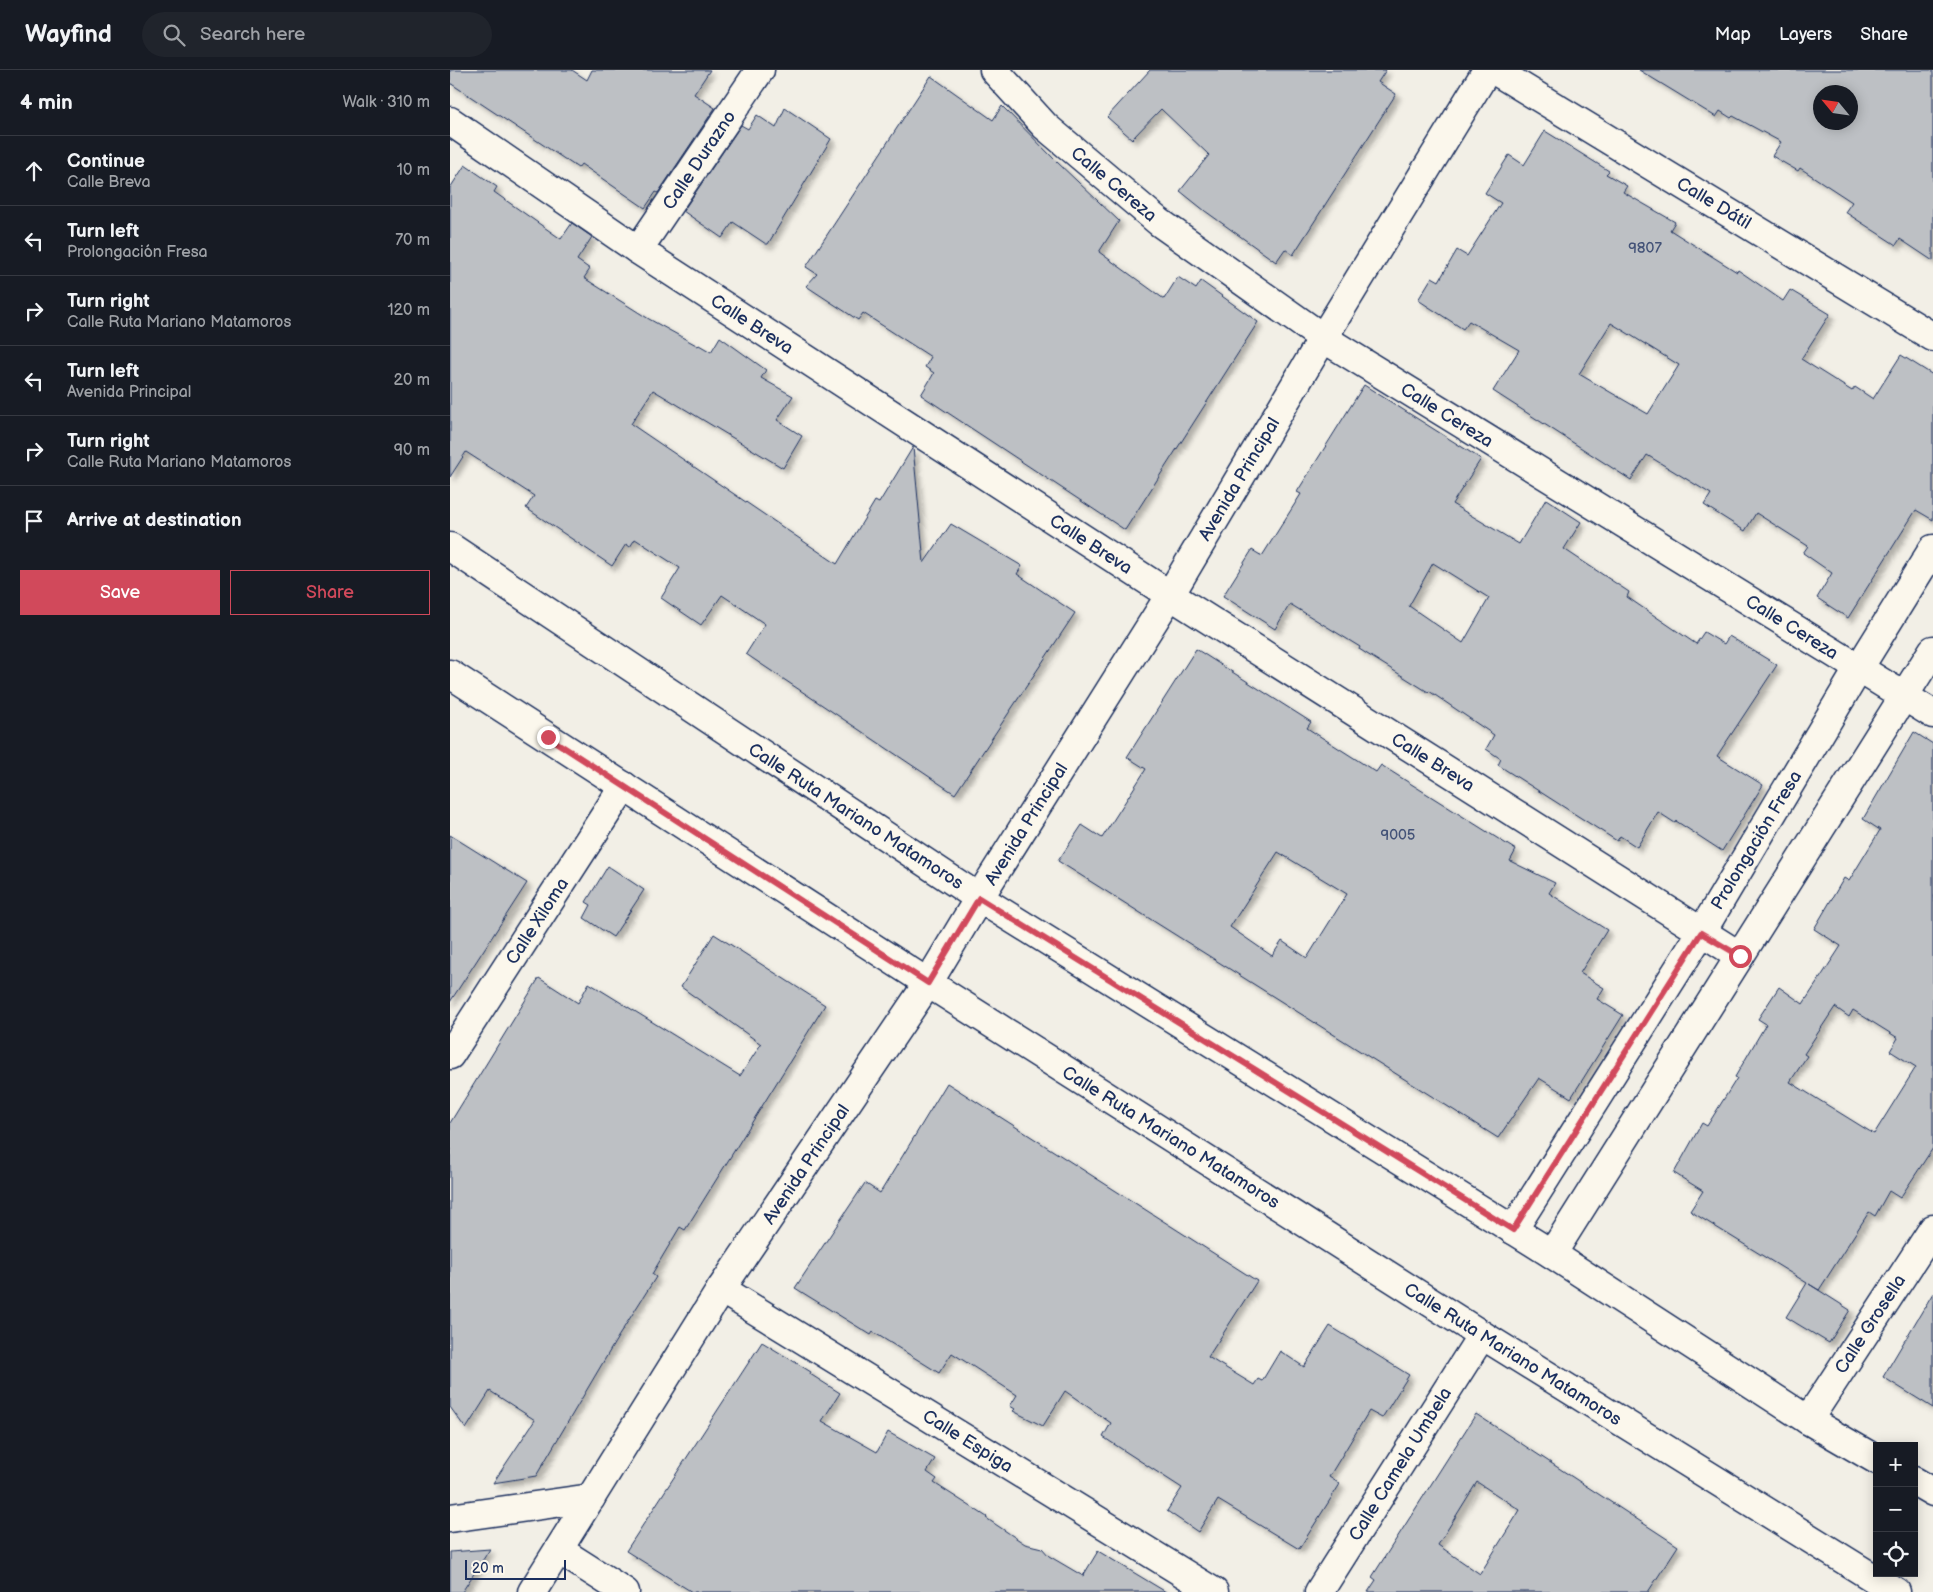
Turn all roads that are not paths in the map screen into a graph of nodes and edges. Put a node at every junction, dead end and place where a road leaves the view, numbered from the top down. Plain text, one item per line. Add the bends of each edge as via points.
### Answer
1 (760, 70) edge
2 (994, 70) edge
3 (1487, 70) edge
4 (1494, 70) edge
5 (450, 121) edge
6 (638, 250) junction
7 (1933, 337) edge
8 (1323, 338) junction
9 (450, 547) edge
10 (1933, 550) edge
11 (1170, 595) junction
12 (1933, 650) edge
13 (1859, 668) junction
14 (450, 674) edge
15 (1905, 696) junction
16 (1933, 714) edge
17 (624, 786) junction
18 (979, 898) junction
19 (1701, 933) junction
20 (1740, 956) junction
21 (928, 983) junction
22 (450, 1055) edge
23 (1933, 1229) edge
24 (1513, 1230) junction
25 (1552, 1254) junction
26 (721, 1289) junction
27 (1482, 1335) junction
28 (1808, 1420) junction
29 (1873, 1458) edge
30 (1918, 1483) edge
31 (1933, 1492) edge
32 (591, 1498) junction
33 (450, 1518) edge
34 (559, 1550) junction
35 (532, 1592) edge
36 (625, 1592) edge
37 (1214, 1592) edge
38 (1319, 1592) edge
39 (1896, 1592) edge

1 - 6 street, Calle Durazno
2 - 8 street, Calle Cereza via 1046,126 1159,222
3 - 8 street, Avenida Principal
4 - 7 street, Calle Dátil
5 - 6 street, Calle Breva
6 - 11 street, Calle Breva
8 - 11 street, Avenida Principal
8 - 13 street, Calle Cereza
9 - 18 street, Calle Ruta Mariano Matamoros
10 - 13 street, Prolongación Fresa
11 - 18 street, Avenida Principal
11 - 19 street, Calle Breva
12 - 15 street
13 - 15 street, Calle Cereza
13 - 19 street, Prolongación Fresa
14 - 17 street, Calle Ruta Mariano Matamoros
15 - 16 street, Calle Cereza
15 - 20 street
17 - 21 street, Calle Ruta Mariano Matamoros
17 - 22 street, Calle Xiloma
18 - 21 street, Avenida Principal
18 - 24 street, Calle Ruta Mariano Matamoros
19 - 20 street, Calle Breva
19 - 24 street, Prolongación Fresa
20 - 25 street
21 - 26 street, Avenida Principal
21 - 27 street, Calle Ruta Mariano Matamoros
23 - 28 street, Calle Grosella
24 - 25 street, Calle Ruta Mariano Matamoros
25 - 28 street, Calle Ruta Mariano Matamoros
26 - 32 street, Avenida Principal
26 - 37 street, Calle Espiga
27 - 38 street, Calle Camela Umbela
27 - 39 street, Calle Ruta Mariano Matamoros
28 - 29 street, Calle Ruta Mariano Matamoros
30 - 31 street
32 - 33 street
32 - 34 street, Avenida Principal
34 - 35 street, Avenida Principal
34 - 36 street

